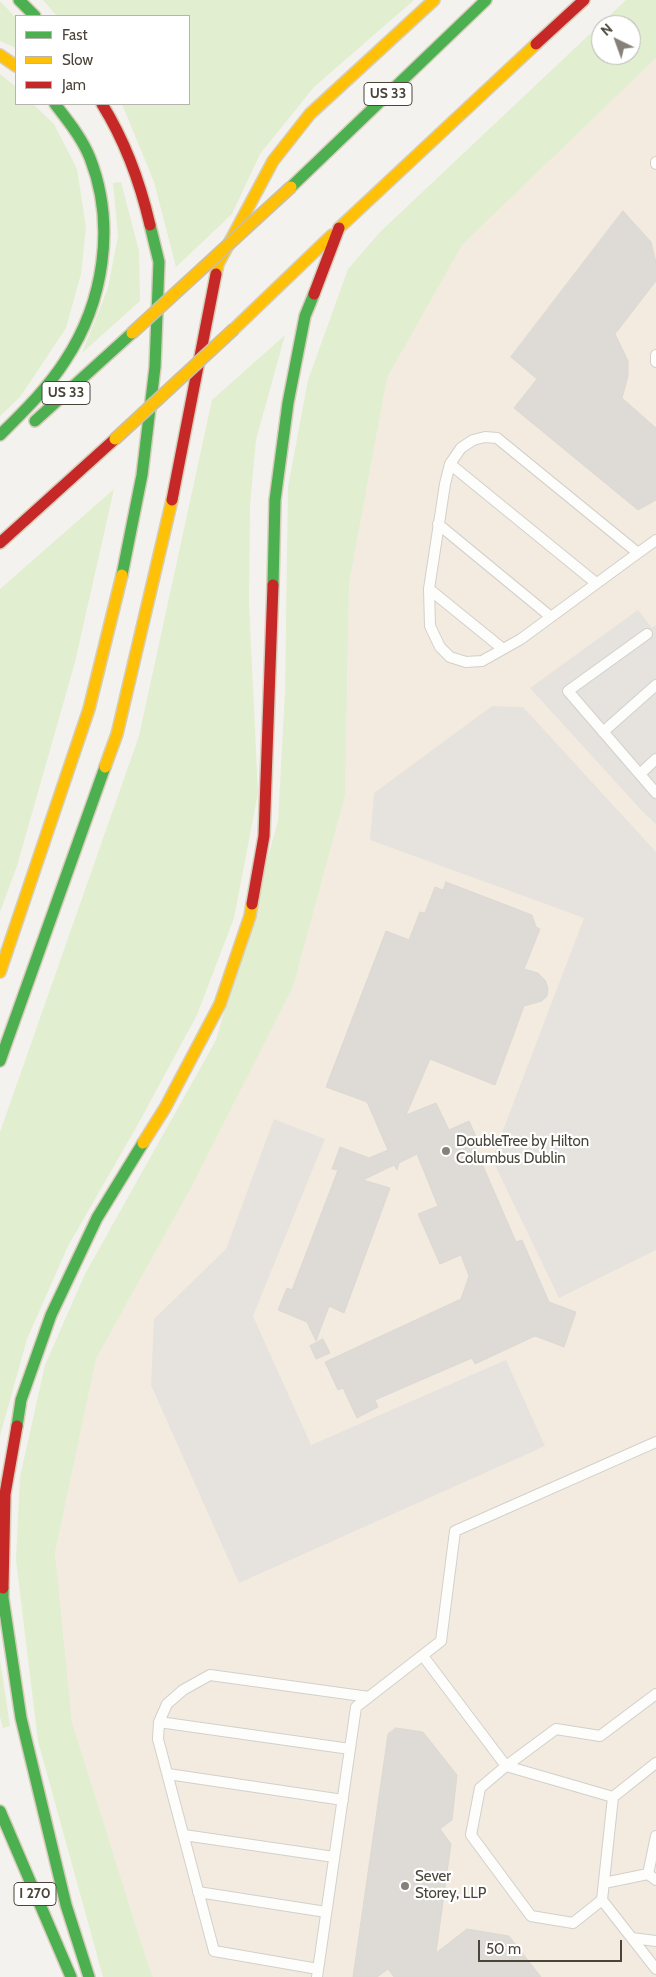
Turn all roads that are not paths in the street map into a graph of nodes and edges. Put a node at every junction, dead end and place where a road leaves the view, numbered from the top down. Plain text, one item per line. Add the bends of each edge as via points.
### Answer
1 (20, 0) edge
2 (434, 0) edge
3 (486, 0) edge
4 (584, 0) edge
5 (34, 15) edge
6 (0, 55) edge
7 (15, 65) edge
8 (56, 105) edge
9 (103, 105) edge
10 (339, 228) junction
11 (656, 355) edge
12 (656, 362) edge
13 (29, 426) dead end
14 (0, 434) edge
15 (450, 464) junction
16 (438, 524) junction
17 (656, 540) edge
18 (0, 543) edge
19 (638, 553) junction
20 (596, 583) junction
21 (429, 589) junction
22 (551, 616) junction
23 (647, 634) dead end
24 (503, 649) junction
25 (656, 685) edge
26 (603, 732) junction
27 (656, 759) edge
28 (640, 774) junction
29 (656, 793) edge
30 (0, 972) edge
31 (0, 1062) edge
32 (656, 1442) edge
33 (423, 1656) junction
34 (656, 1694) edge
35 (369, 1697) junction
36 (160, 1722) junction
37 (350, 1749) junction
38 (656, 1763) edge
39 (506, 1766) junction
40 (168, 1774) junction
41 (613, 1797) junction
42 (343, 1800) junction
43 (0, 1811) edge
44 (184, 1835) junction
45 (656, 1836) edge
46 (334, 1857) junction
47 (652, 1877) edge
48 (604, 1883) junction
49 (198, 1892) junction
50 (602, 1900) junction
51 (326, 1912) junction
52 (632, 1938) junction
53 (656, 1941) edge
54 (656, 1969) edge
55 (318, 1973) edge
56 (71, 1977) edge
57 (89, 1977) edge

1 - 5 main road
2 - 31 main road via 310,114 273,162 218,264 179,470 117,734
3 - 13 main road, US 33, bridge via 291,187
4 - 10 main road
6 - 7 main road
8 - 14 main road via 90,158 103,208 105,253 94,302 73,349 40,395
9 - 30 main road via 114,123 142,189 159,262 155,367 142,475 122,577 89,709
10 - 18 main road, bridge via 234,329
10 - 57 main road via 305,316 288,402 276,490 264,836 250,916 220,1004 165,1108 97,1218 51,1315 21,1400 5,1494 3,1598 21,1718 66,1905
11 - 12 lane
15 - 16 lane
15 - 19 lane via 461,448 474,440 497,438
15 - 20 lane
16 - 21 lane
16 - 22 lane
17 - 19 lane
19 - 20 lane
20 - 22 lane
21 - 24 lane
21 - 24 lane via 430,626 440,647 450,658 482,661
22 - 24 lane
23 - 26 lane via 568,690
25 - 26 lane
26 - 28 lane
27 - 28 lane
28 - 29 lane
32 - 33 lane via 455,1531 441,1641
33 - 35 lane
33 - 39 lane
34 - 39 lane via 600,1736 556,1729
35 - 36 lane via 210,1675 183,1690 167,1704
35 - 37 lane via 356,1707
36 - 37 lane
36 - 40 lane via 158,1739
37 - 42 lane
38 - 41 lane
39 - 41 lane
39 - 50 lane via 480,1788 471,1835 531,1916 573,1922
40 - 42 lane
40 - 44 lane
41 - 48 lane
42 - 46 lane
43 - 56 main road, I 270
44 - 46 lane
44 - 49 lane
45 - 47 lane
46 - 51 lane
47 - 48 lane
48 - 50 lane
49 - 51 lane
49 - 55 lane via 214,1951
50 - 52 lane
51 - 55 lane
52 - 53 lane
52 - 54 lane

